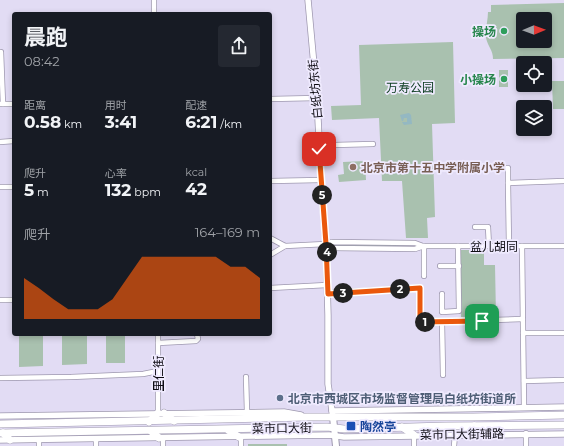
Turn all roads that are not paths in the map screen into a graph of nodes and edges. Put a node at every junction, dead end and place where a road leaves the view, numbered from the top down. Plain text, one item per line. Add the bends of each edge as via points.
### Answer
1 (154, 0) edge
2 (308, 0) edge
3 (154, 12) edge
4 (0, 52) edge
5 (317, 98) junction
6 (272, 99) edge
7 (1, 104) edge
8 (12, 104) edge
9 (0, 142) edge
10 (12, 142) edge
11 (318, 143) junction
12 (373, 144) dead end
13 (439, 168) dead end
14 (321, 180) junction
15 (272, 181) edge
16 (564, 181) edge
17 (508, 183) junction
18 (0, 187) edge
19 (12, 187) edge
20 (475, 227) dead end
21 (272, 239) edge
22 (326, 244) junction
23 (285, 246) junction
24 (424, 246) junction
25 (458, 246) junction
26 (489, 246) junction
27 (510, 246) junction
28 (522, 246) junction
29 (564, 246) edge
30 (272, 254) edge
31 (440, 266) dead end
32 (458, 266) junction
33 (424, 276) dead end
34 (327, 285) junction
35 (272, 288) edge
36 (328, 294) junction
37 (442, 294) dead end
38 (0, 300) edge
39 (12, 300) edge
40 (523, 320) junction
41 (442, 322) junction
42 (523, 333) junction
43 (564, 333) edge
44 (158, 336) edge
45 (197, 336) edge
46 (158, 343) junction
47 (158, 371) junction
48 (443, 375) dead end
49 (246, 377) dead end
50 (0, 378) edge
51 (564, 380) edge
52 (524, 381) junction
53 (564, 407) edge
54 (524, 408) junction
55 (244, 412) junction
56 (161, 413) junction
57 (332, 414) junction
58 (564, 415) edge
59 (0, 416) edge
60 (307, 417) junction
61 (231, 419) junction
62 (174, 421) junction
63 (149, 422) junction
64 (0, 424) edge
65 (564, 425) edge
66 (474, 426) junction
67 (402, 427) junction
68 (228, 429) junction
69 (172, 430) junction
70 (151, 431) junction
71 (335, 432) junction
72 (1, 433) edge
73 (526, 433) junction
74 (458, 434) junction
75 (564, 434) edge
76 (414, 435) junction
77 (240, 437) junction
78 (162, 438) junction
79 (96, 439) junction
80 (0, 440) edge
81 (10, 440) junction
82 (39, 443) edge
83 (96, 446) edge
84 (163, 446) edge
85 (241, 446) edge
86 (336, 446) edge
87 (414, 446) edge
88 (454, 446) edge
89 (526, 446) edge

1 - 3 street
2 - 5 street, 白纸坊东街
4 - 7 street
5 - 6 street
5 - 11 street, 白纸坊东街
7 - 8 street
9 - 10 street
11 - 12 street
11 - 14 street, 白纸坊东街
13 - 17 street via 508,168
14 - 15 street
14 - 22 street, 白纸坊东街
16 - 17 street
17 - 27 street
18 - 19 street
20 - 26 street via 488,226
21 - 23 street
22 - 23 street, 盆儿胡同
22 - 24 street, 盆儿胡同 via 331,248 415,249
22 - 34 street, 白纸坊东街
23 - 30 street
24 - 25 street, 盆儿胡同
24 - 33 street
25 - 26 street, 盆儿胡同
25 - 32 street
26 - 27 street, 盆儿胡同
27 - 28 street, 盆儿胡同
28 - 29 street, 盆儿胡同
28 - 40 street
31 - 32 street
32 - 37 street via 459,312 442,312
34 - 35 street
34 - 36 street, 白纸坊东街
36 - 41 street via 420,288 420,322
36 - 57 street, 白纸坊东街 via 328,384
38 - 39 street
40 - 41 street
40 - 42 street
41 - 48 street
42 - 43 street
42 - 52 street
44 - 46 street, 里仁街
45 - 46 street via 196,341
46 - 47 street, 里仁街
47 - 50 street via 143,374
47 - 56 street, 里仁街
49 - 55 street
51 - 52 street
52 - 54 street
53 - 54 street
54 - 57 street
55 - 56 street
55 - 60 street via 284,412
55 - 61 main road
56 - 59 street
56 - 62 main road
56 - 63 main road
57 - 58 main road, 菜市口大街 via 473,417
57 - 60 main road, 菜市口大街
57 - 71 main road
60 - 61 main road, 菜市口大街
61 - 62 main road, 菜市口大街
62 - 63 main road, 菜市口大街
63 - 64 main road, 菜市口大街
65 - 66 main road, 菜市口大街
66 - 67 main road, 菜市口大街
66 - 74 main road
67 - 71 main road, 菜市口大街 via 344,429
67 - 76 main road
68 - 69 main road, 菜市口大街
68 - 71 main road, 菜市口大街
68 - 77 main road
69 - 70 main road, 菜市口大街
69 - 78 main road
70 - 72 main road, 菜市口大街
70 - 78 main road
71 - 76 street, 菜市口大街辅路 via 344,437
71 - 77 street, 菜市口大街辅路
71 - 86 main road
72 - 81 main road
73 - 74 street, 菜市口大街辅路
73 - 75 street, 菜市口大街辅路
73 - 89 street
74 - 76 street, 菜市口大街辅路
74 - 88 street
76 - 87 street
77 - 78 street, 菜市口大街辅路
77 - 85 street
78 - 79 street, 菜市口大街辅路
78 - 84 street
79 - 82 street, 菜市口大街辅路
79 - 83 street
80 - 81 street, 菜市口大街辅路
81 - 82 street, 菜市口大街辅路

